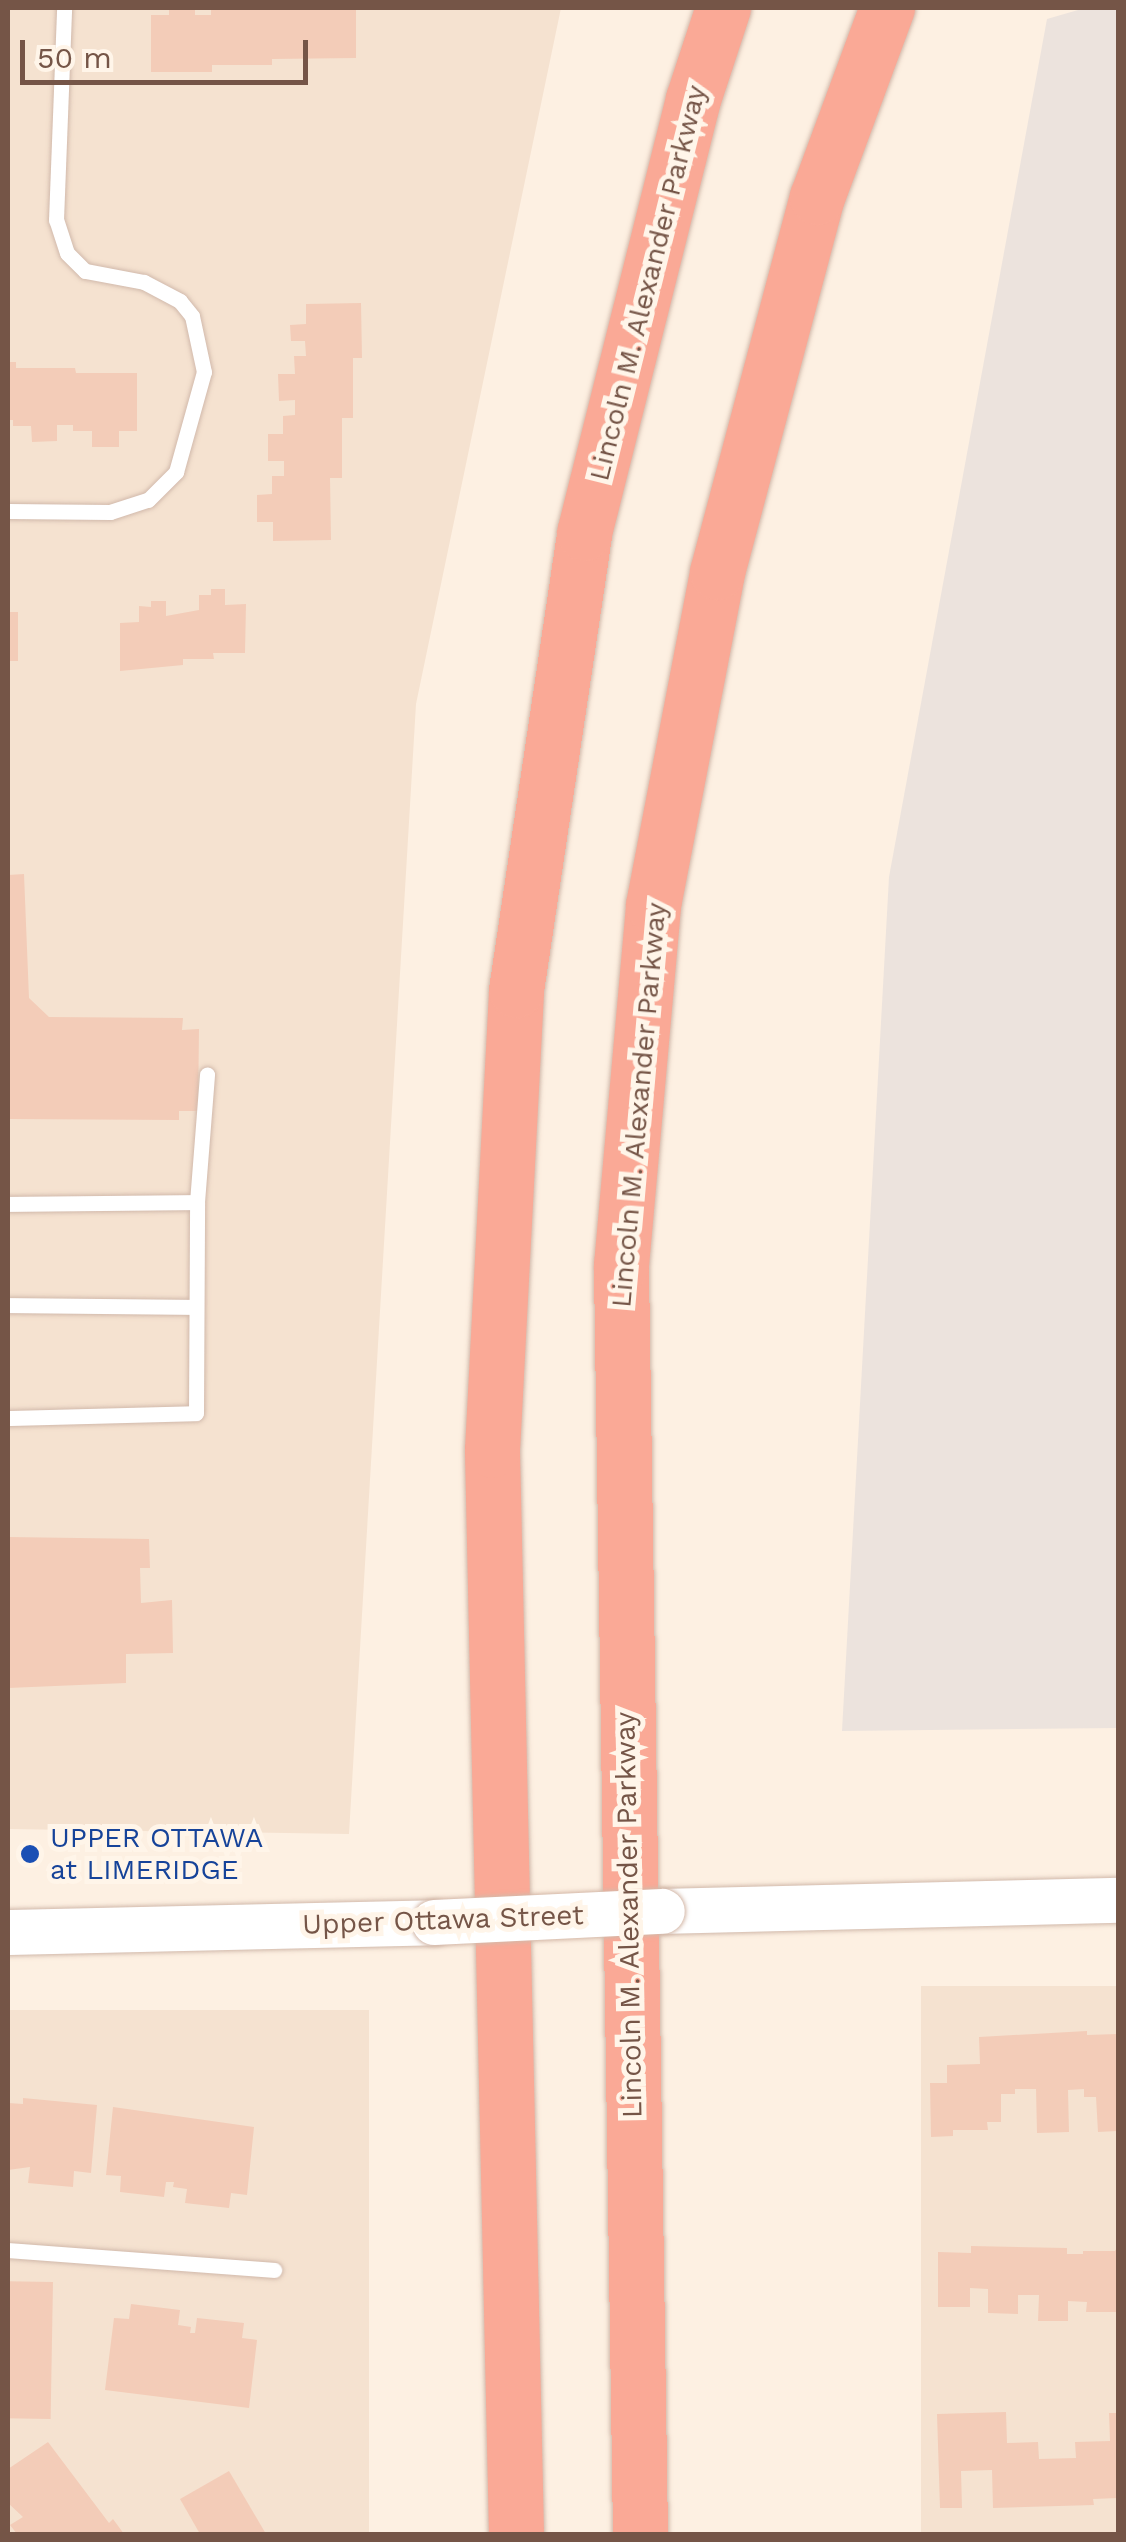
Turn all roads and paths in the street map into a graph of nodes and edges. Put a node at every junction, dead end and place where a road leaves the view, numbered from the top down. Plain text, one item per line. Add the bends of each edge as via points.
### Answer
1 (64, 8) edge
2 (723, 8) edge
3 (887, 8) edge
4 (8, 511) edge
5 (207, 1074) dead end
6 (197, 1202) junction
7 (8, 1204) edge
8 (8, 1306) edge
9 (195, 1306) junction
10 (8, 1418) edge
11 (1118, 1900) edge
12 (8, 1932) edge
13 (8, 2250) edge
14 (274, 2270) dead end
15 (516, 2534) edge
16 (640, 2534) edge

1 - 4 lane via 56,220 68,252 86,271 144,282 180,300 192,316 204,372 176,472 148,500 110,512
2 - 15 highway, Lincoln M. Alexander Parkway via 693,99 584,533 516,990 492,1450
3 - 16 highway, Lincoln M. Alexander Parkway via 817,197 717,572 654,904 621,1265
5 - 6 lane
6 - 7 lane
6 - 9 lane
8 - 9 lane
9 - 10 lane via 196,1412
11 - 12 main road, Upper Ottawa Street, bridge
13 - 14 lane

